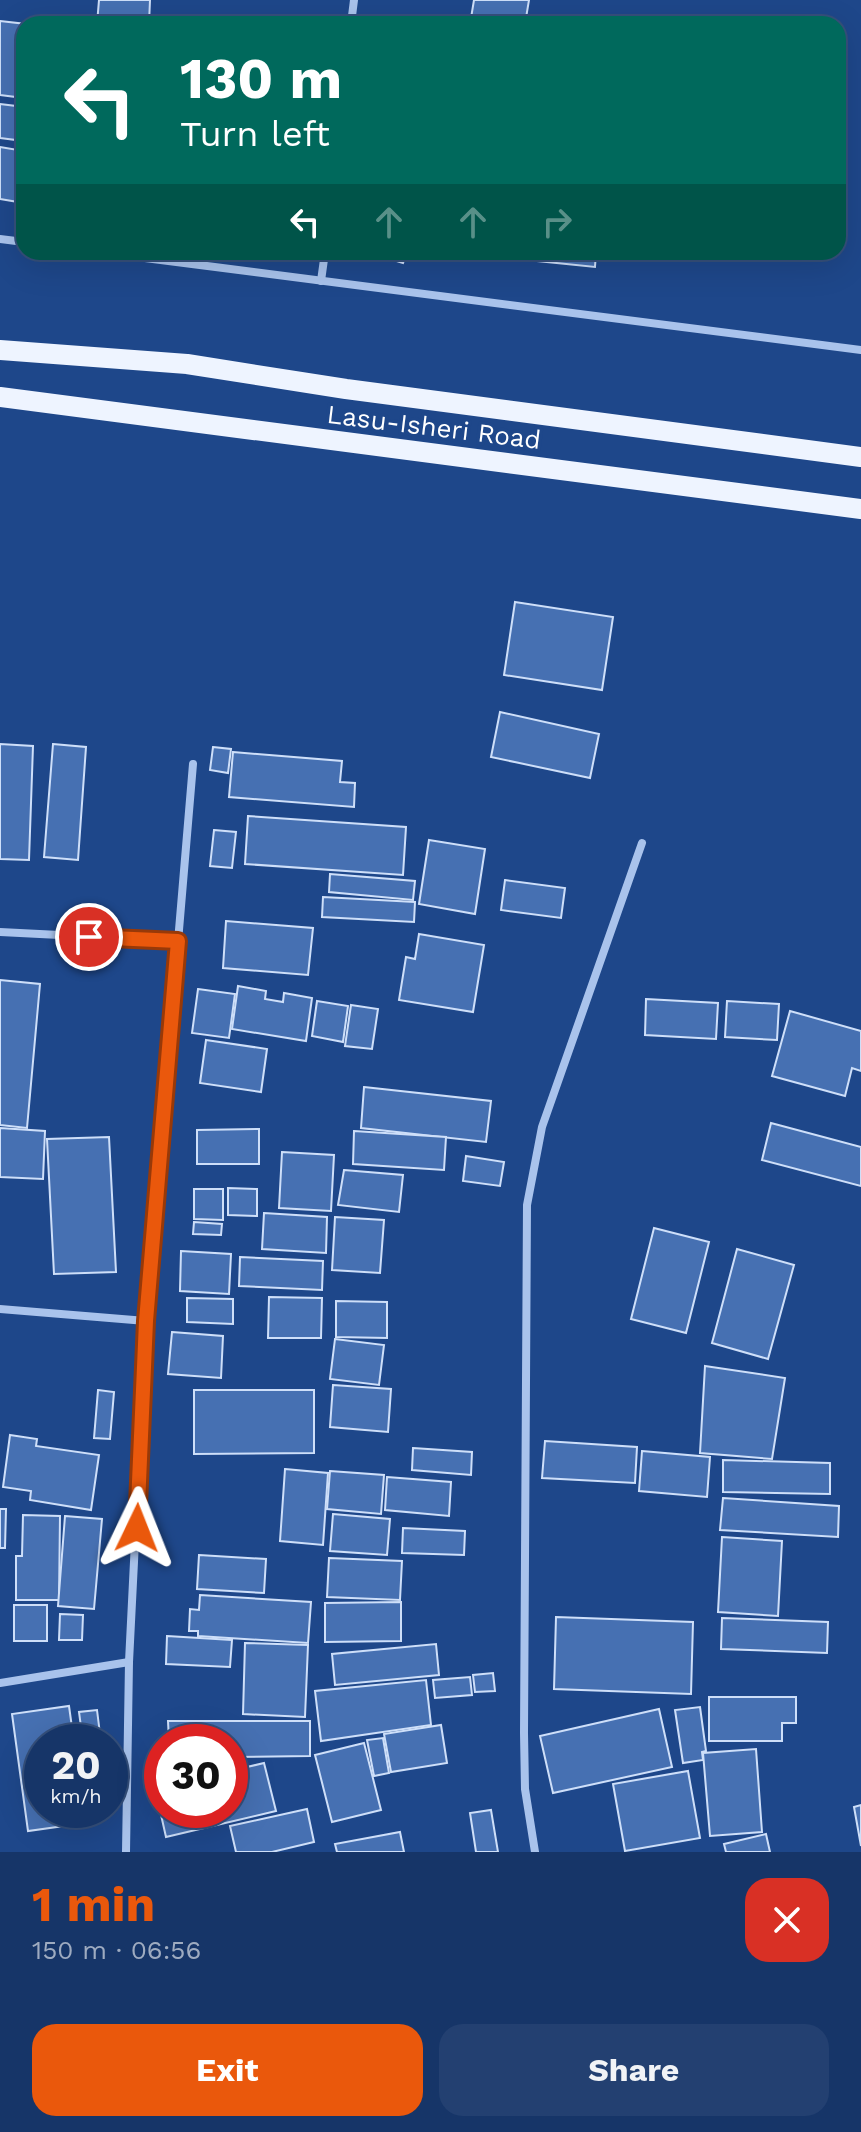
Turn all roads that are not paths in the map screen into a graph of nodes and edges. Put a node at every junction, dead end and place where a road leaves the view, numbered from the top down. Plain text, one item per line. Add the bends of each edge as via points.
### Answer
1 (160, 260) edge
2 (324, 260) edge
3 (321, 281) junction
4 (0, 350) edge
5 (861, 350) edge
6 (0, 397) edge
7 (861, 457) edge
8 (861, 509) edge
9 (193, 764) dead end
10 (642, 843) dead end
11 (0, 932) edge
12 (178, 941) junction
13 (0, 1309) edge
14 (146, 1321) junction
15 (129, 1662) junction
16 (0, 1683) edge
17 (126, 1852) edge
18 (535, 1852) edge

1 - 3 street
2 - 3 street
3 - 5 street
4 - 7 main road, Lasu-Isheri Road via 187,364
6 - 8 main road, Lasu-Isheri Road
9 - 12 street
10 - 18 street via 542,1127 527,1205 524,1733 525,1789
11 - 12 street
12 - 14 street
13 - 14 street
14 - 15 street
15 - 16 street
15 - 17 street

